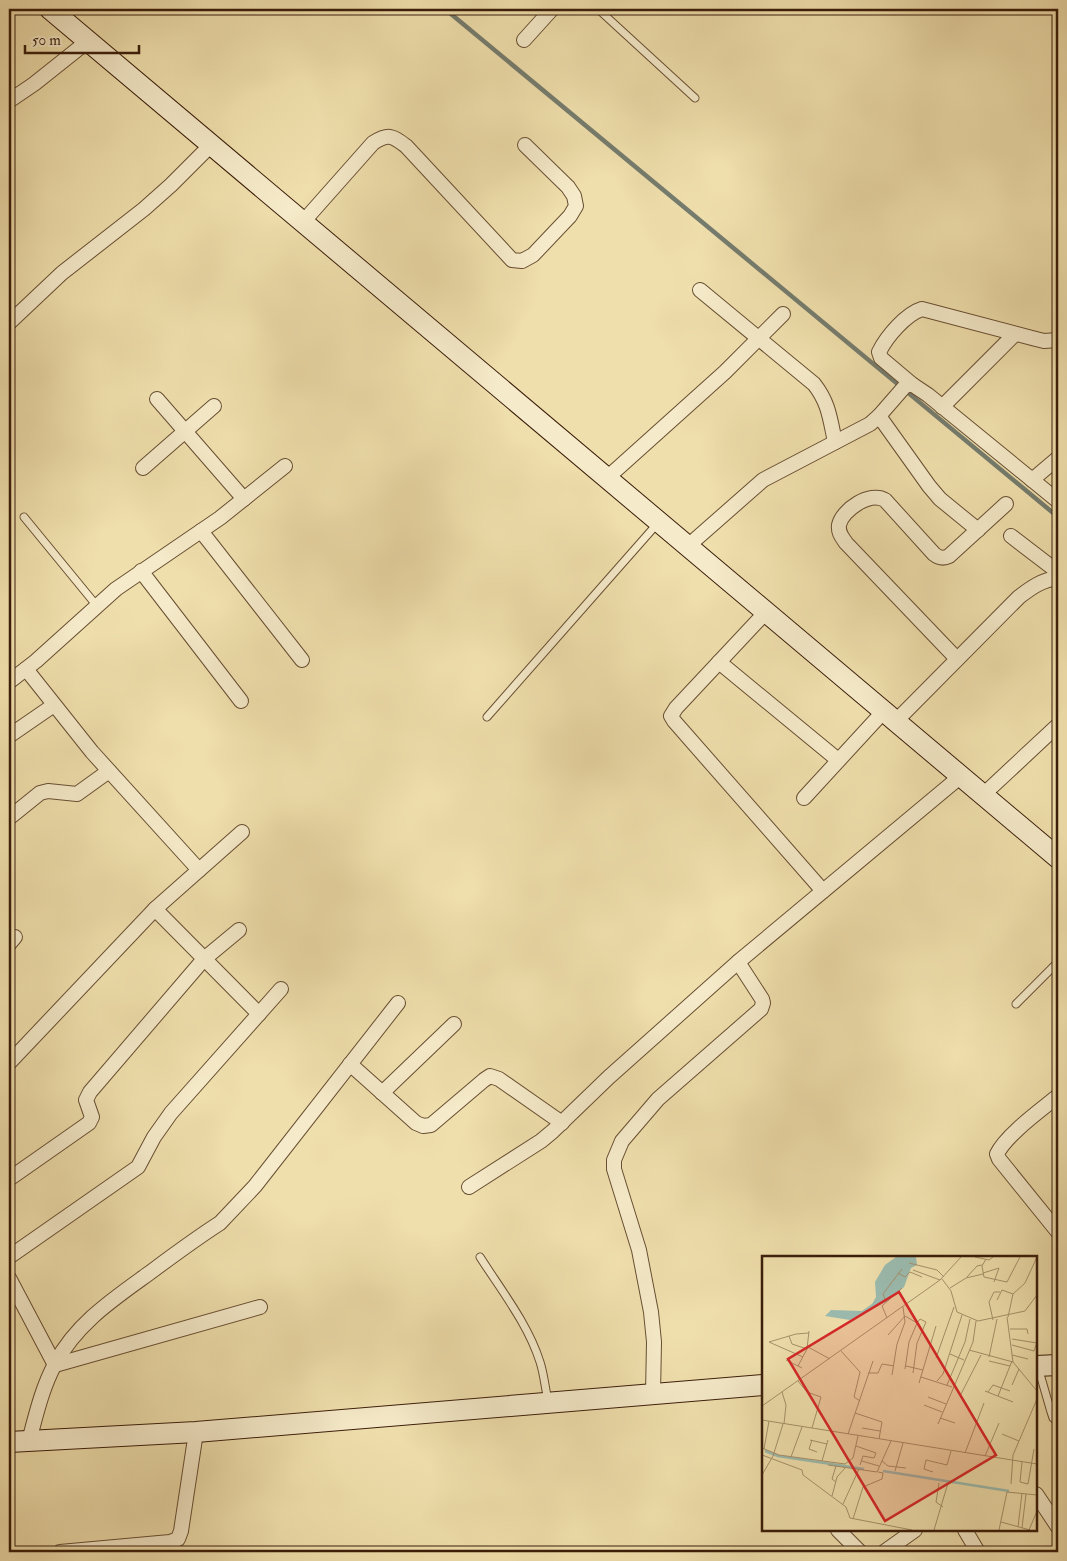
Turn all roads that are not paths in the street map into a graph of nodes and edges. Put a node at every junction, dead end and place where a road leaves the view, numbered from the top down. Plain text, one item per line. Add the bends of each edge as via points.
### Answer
1 (50, 9) edge
2 (552, 9) edge
3 (598, 9) edge
4 (524, 40) dead end
5 (88, 41) junction
6 (695, 98) dead end
7 (9, 101) edge
8 (211, 144) junction
9 (525, 145) dead end
10 (303, 222) junction
11 (700, 290) dead end
12 (783, 314) dead end
13 (9, 323) edge
14 (1015, 334) junction
15 (759, 338) junction
16 (1058, 340) edge
17 (906, 388) junction
18 (157, 399) dead end
19 (214, 406) dead end
20 (942, 407) junction
21 (879, 416) junction
22 (186, 432) junction
23 (835, 442) junction
24 (1058, 458) edge
25 (285, 466) dead end
26 (143, 468) dead end
27 (607, 478) junction
28 (1032, 480) junction
29 (244, 499) junction
30 (1058, 501) edge
31 (1006, 504) dead end
32 (24, 517) dead end
33 (658, 521) junction
34 (978, 530) junction
35 (201, 531) junction
36 (1011, 536) dead end
37 (688, 546) junction
38 (141, 571) junction
39 (1058, 572) edge
40 (1058, 578) edge
41 (97, 606) junction
42 (766, 612) junction
43 (957, 659) junction
44 (302, 660) dead end
45 (719, 662) junction
46 (26, 669) junction
47 (9, 682) edge
48 (241, 701) dead end
49 (54, 705) junction
50 (890, 716) junction
51 (487, 717) dead end
52 (1058, 725) edge
53 (9, 736) edge
54 (838, 760) junction
55 (109, 771) junction
56 (961, 776) junction
57 (983, 795) junction
58 (804, 798) dead end
59 (9, 818) edge
60 (242, 832) dead end
61 (1058, 858) edge
62 (199, 870) junction
63 (823, 891) junction
64 (155, 909) junction
65 (239, 930) dead end
66 (204, 959) junction
67 (738, 962) junction
68 (1058, 962) edge
69 (281, 989) dead end
70 (398, 1003) dead end
71 (1016, 1004) dead end
72 (259, 1014) junction
73 (454, 1024) dead end
74 (9, 1063) edge
75 (350, 1064) junction
76 (382, 1093) junction
77 (1058, 1096) edge
78 (562, 1123) junction
79 (9, 1179) edge
80 (469, 1187) dead end
81 (1058, 1232) edge
82 (9, 1257) edge
83 (480, 1258) dead end
84 (9, 1278) edge
85 (260, 1307) dead end
86 (55, 1365) junction
87 (1058, 1365) edge
88 (1037, 1366) edge
89 (762, 1385) edge
90 (653, 1394) junction
91 (548, 1403) junction
92 (1058, 1422) edge
93 (196, 1432) junction
94 (29, 1440) junction
95 (9, 1442) edge
96 (1037, 1496) edge
97 (1058, 1527) edge
98 (839, 1531) edge
99 (914, 1531) edge
100 (966, 1531) edge
101 (133, 1549) edge
102 (887, 1551) edge
103 (60, 1552) edge
104 (860, 1552) edge
105 (978, 1552) edge

1 - 5 street
2 - 4 street
3 - 6 lane
5 - 7 street
5 - 8 street
8 - 10 street
8 - 13 street via 144,209 62,273
9 - 10 street via 568,187 576,206 533,255 522,261 512,260 406,146 393,137 383,137 373,143
10 - 27 street
11 - 15 street
12 - 15 street
14 - 16 street via 1044,341
14 - 17 street via 922,309 913,312 879,352
14 - 20 street
15 - 23 street via 814,384 823,396
15 - 27 street
17 - 20 street via 928,394
17 - 21 street
18 - 22 street
19 - 22 street
20 - 28 street
21 - 23 street
21 - 34 street via 935,492
22 - 26 street
22 - 29 street
23 - 37 street via 763,480
24 - 28 street
25 - 29 street
27 - 33 street
28 - 30 street
29 - 35 street
31 - 34 street
32 - 41 lane
33 - 37 street
33 - 51 lane
34 - 43 street via 949,556 938,558 885,500 875,497 859,502 839,525 839,532 846,543
35 - 38 street
35 - 44 street
36 - 39 street
37 - 42 street
38 - 41 street
38 - 48 street
40 - 43 street via 1030,588
41 - 46 street
42 - 45 street
42 - 50 street
43 - 50 street
45 - 54 street
45 - 63 street via 671,714 672,719
46 - 47 street
46 - 49 street
49 - 53 street
49 - 55 street
50 - 54 street
50 - 56 street
52 - 57 street
54 - 58 street
55 - 59 street via 77,794 40,793
55 - 62 street
56 - 57 street
56 - 63 street
57 - 61 street
60 - 62 street
62 - 64 street
63 - 67 street
64 - 66 street
64 - 74 street
65 - 66 street
66 - 72 street
66 - 79 street via 90,1092 86,1100 92,1117 89,1123
67 - 78 street
67 - 90 street via 762,999 761,1009 658,1099 622,1142 614,1160 639,1250 651,1312
68 - 71 lane
69 - 72 street
70 - 75 street
72 - 82 street via 171,1114 154,1137 138,1168
73 - 76 street
75 - 76 street
75 - 86 street via 235,1208 220,1223 94,1314
76 - 78 street via 416,1122 427,1127 492,1076
77 - 81 street via 1024,1124 997,1154
78 - 80 street
83 - 91 lane via 533,1343
84 - 86 street
85 - 86 street
86 - 94 street
87 - 88 street
88 - 92 lane via 1051,1412
89 - 90 street
90 - 91 street
91 - 93 street
93 - 94 street
93 - 101 street via 180,1536 170,1542
94 - 95 street
96 - 97 street
98 - 104 street
99 - 102 street
100 - 105 street
101 - 103 street

